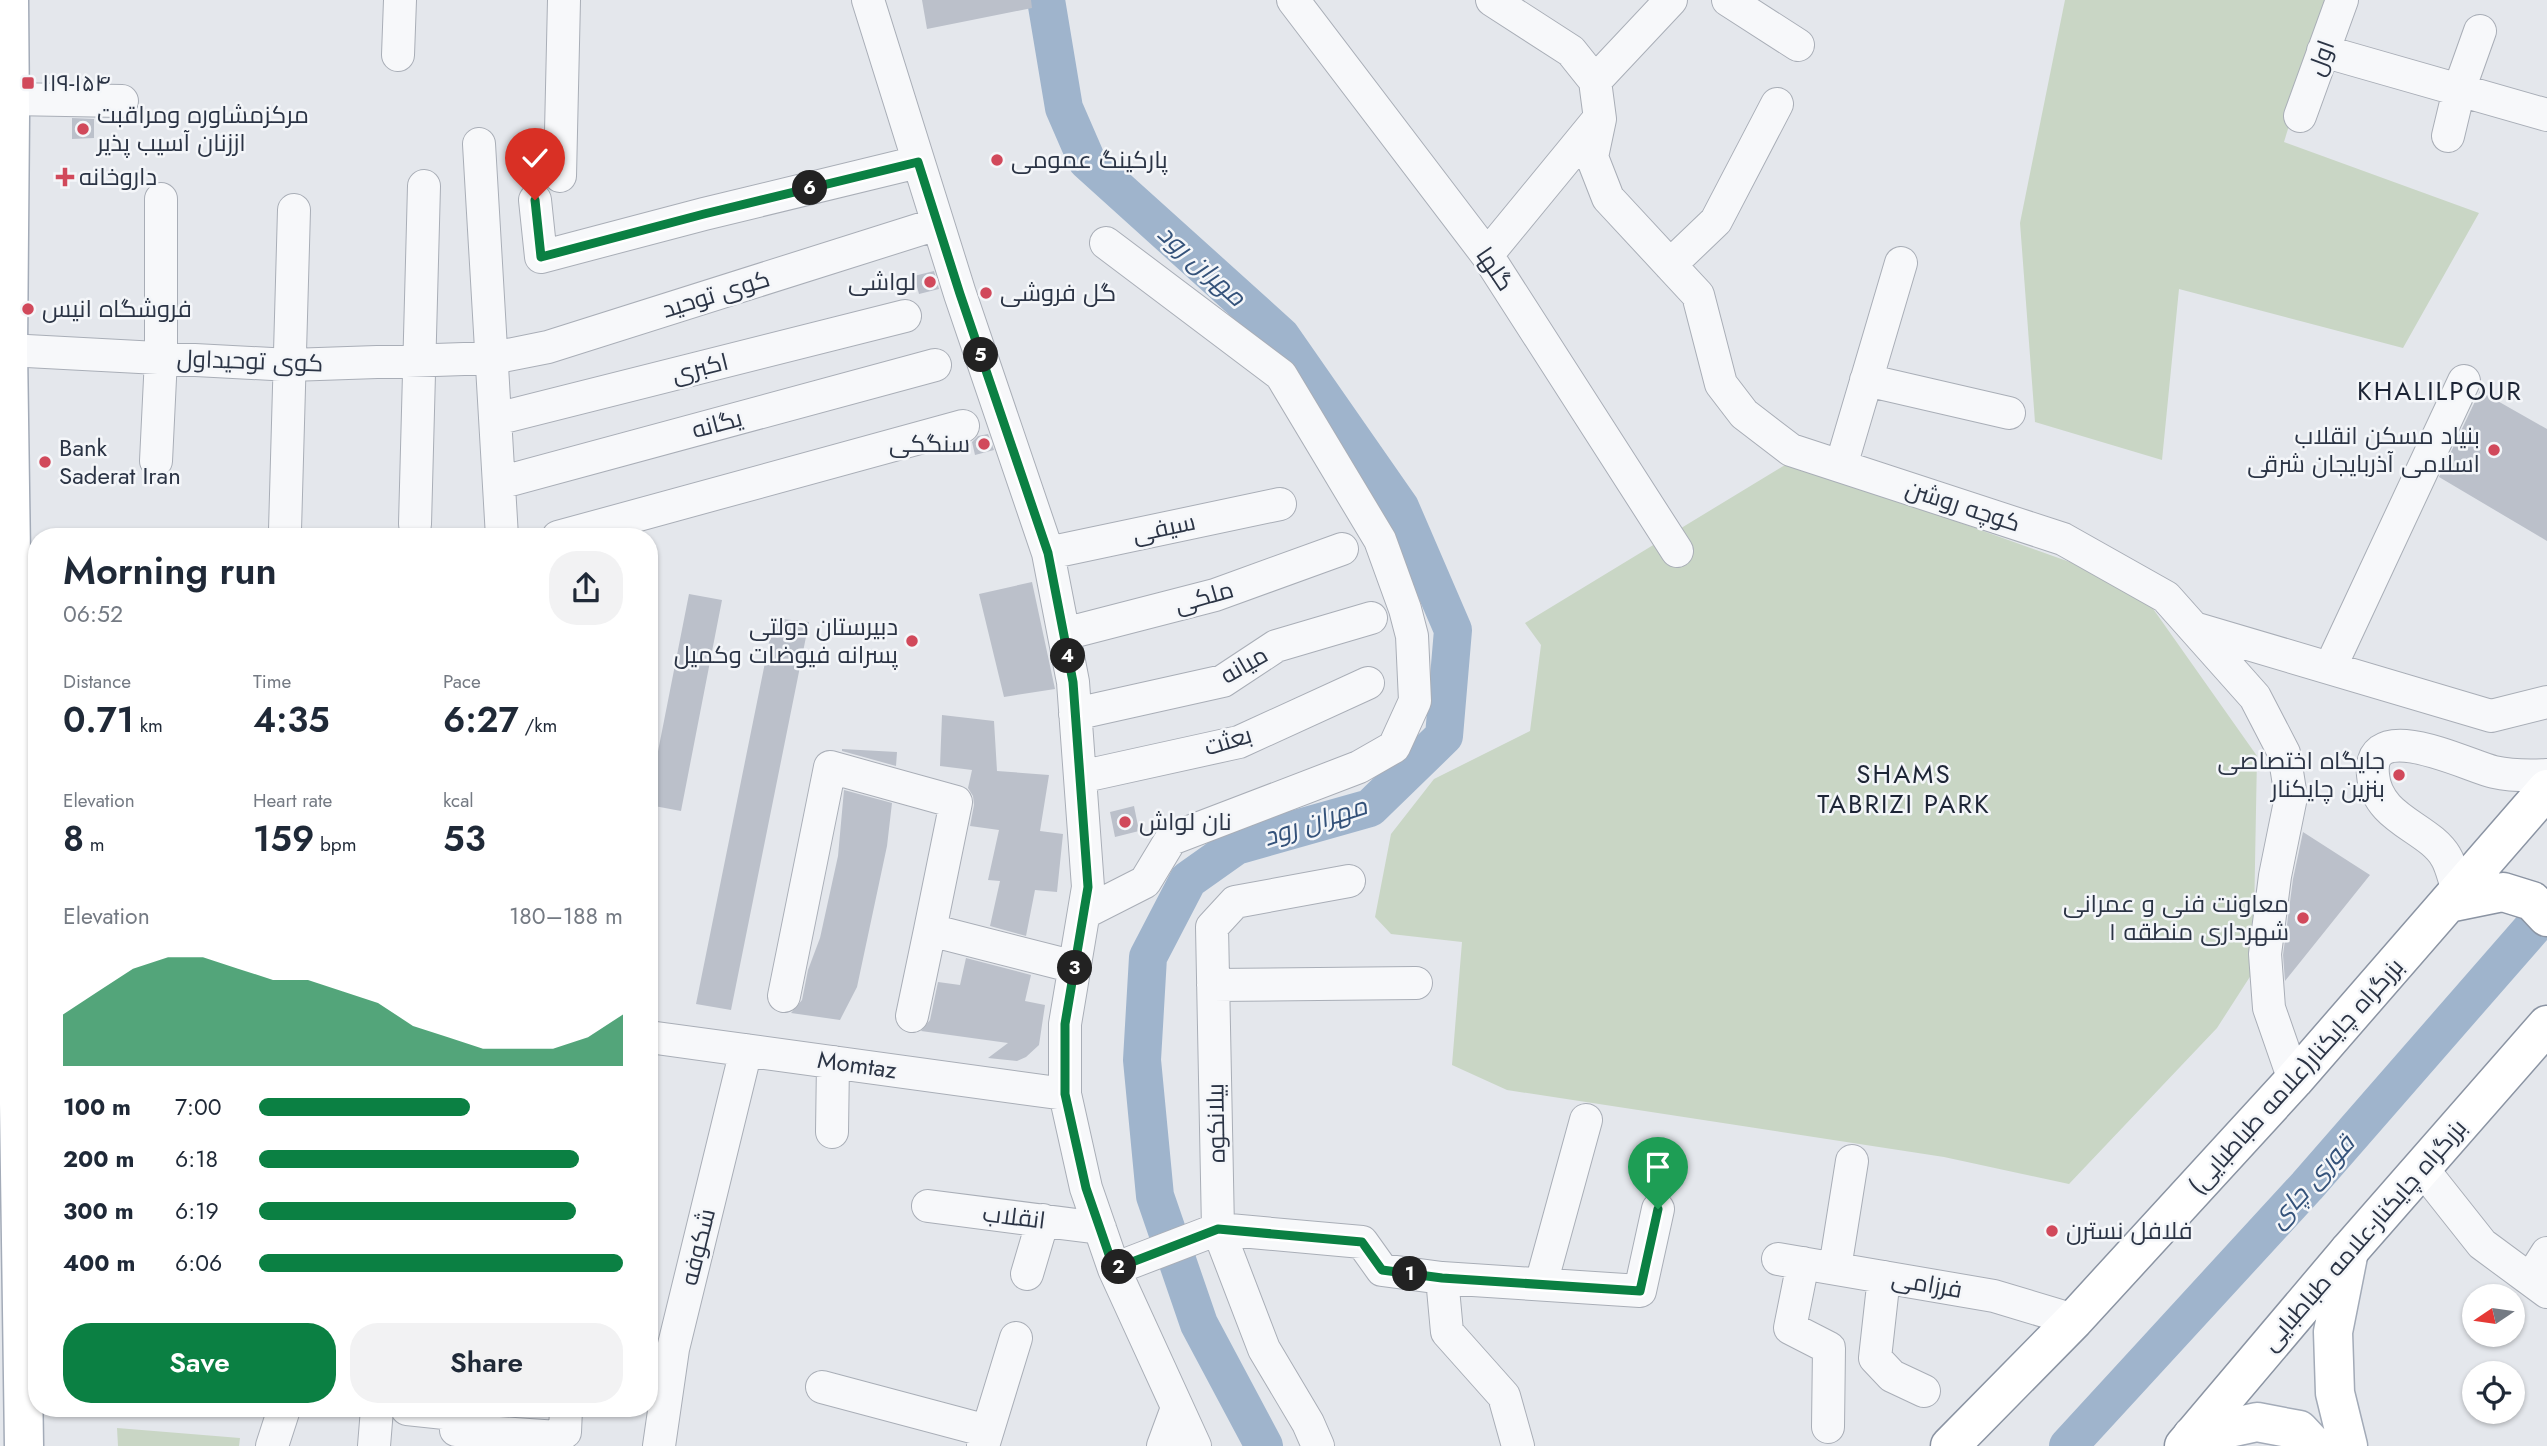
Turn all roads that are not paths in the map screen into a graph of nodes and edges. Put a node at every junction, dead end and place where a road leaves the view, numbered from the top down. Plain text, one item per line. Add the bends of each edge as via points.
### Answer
1 (9, 0) edge
2 (400, 0) edge
3 (564, 0) edge
4 (868, 0) edge
5 (1293, 0) edge
6 (1492, 0) edge
7 (1671, 0) edge
8 (1728, 0) edge
9 (2342, 0) edge
10 (2480, 31) dead end
11 (1798, 45) dead end
12 (2323, 51) junction
13 (398, 55) dead end
14 (1595, 82) junction
15 (2459, 90) junction
16 (10, 99) junction
17 (122, 101) dead end
18 (1777, 104) dead end
19 (2547, 115) edge
20 (2300, 116) dead end
21 (1600, 119) junction
22 (2448, 136) dead end
23 (480, 144) dead end
24 (918, 162) junction
25 (560, 176) dead end
26 (424, 186) dead end
27 (161, 199) dead end
28 (535, 200) dead end
29 (294, 210) dead end
30 (937, 224) junction
31 (1106, 243) dead end
32 (1487, 255) junction
33 (1901, 263) dead end
34 (1670, 265) junction
35 (905, 316) dead end
36 (8, 351) junction
37 (161, 358) junction
38 (493, 358) junction
39 (419, 362) junction
40 (290, 365) junction
41 (935, 365) dead end
42 (1866, 380) junction
43 (2464, 381) dead end
44 (2009, 413) dead end
45 (496, 419) junction
46 (962, 426) dead end
47 (156, 461) dead end
48 (1841, 466) junction
49 (499, 483) junction
50 (1280, 503) dead end
51 (415, 524) dead end
52 (285, 528) edge
53 (502, 528) edge
54 (591, 528) edge
55 (1342, 550) dead end
56 (1677, 551) dead end
57 (1048, 553) junction
58 (1371, 618) dead end
59 (2192, 627) junction
60 (1064, 634) junction
61 (2330, 668) junction
62 (1368, 683) dead end
63 (2547, 702) edge
64 (1075, 714) junction
65 (17, 717) edge
66 (1080, 777) junction
67 (2546, 786) edge
68 (17, 801) edge
69 (2547, 837) edge
70 (1349, 881) dead end
71 (2454, 898) junction
72 (1084, 913) junction
73 (2547, 917) edge
74 (930, 930) junction
75 (19, 934) edge
76 (1075, 967) junction
77 (1416, 984) dead end
78 (1213, 985) junction
79 (784, 996) dead end
80 (912, 1016) dead end
81 (2547, 1025) edge
82 (658, 1038) edge
83 (746, 1050) junction
84 (832, 1062) junction
85 (2294, 1080) junction
86 (1065, 1094) junction
87 (1586, 1120) dead end
88 (832, 1132) dead end
89 (1852, 1161) dead end
90 (2421, 1167) junction
91 (28, 1193) edge
92 (928, 1206) dead end
93 (1658, 1209) dead end
94 (1043, 1220) junction
95 (1100, 1228) junction
96 (1218, 1229) junction
97 (2349, 1251) junction
98 (3, 1263) edge
99 (1835, 1268) junction
100 (1114, 1269) junction
101 (1027, 1274) dead end
102 (2542, 1274) edge
103 (1884, 1277) junction
104 (1442, 1278) junction
105 (1541, 1284) junction
106 (2074, 1320) junction
107 (1016, 1338) dead end
108 (661, 1346) edge
109 (28, 1357) edge
110 (822, 1387) dead end
111 (1924, 1391) dead end
112 (1177, 1408) junction
113 (281, 1417) edge
114 (376, 1417) edge
115 (431, 1417) edge
116 (566, 1417) edge
117 (455, 1425) edge
118 (1828, 1427) dead end
119 (985, 1438) edge
120 (2188, 1441) edge
121 (11, 1446) edge
122 (24, 1446) edge
123 (272, 1446) edge
124 (374, 1446) edge
125 (659, 1446) edge
126 (1163, 1446) edge
127 (1195, 1446) edge
128 (1318, 1446) edge
129 (1518, 1446) edge
130 (1950, 1446) edge
131 (2314, 1446) edge
132 (2348, 1446) edge

1 - 16 main road
2 - 13 street
3 - 25 street
4 - 24 street
5 - 32 street, گلها
6 - 14 street via 1571,51
7 - 14 street
8 - 11 street
9 - 12 street, اول
10 - 15 street
12 - 15 street
12 - 20 street, اول
14 - 21 street, کوچه روشن
15 - 19 street
15 - 22 street
16 - 17 street
16 - 36 main road
18 - 34 street via 1716,220
21 - 32 street
21 - 34 street, کوچه روشن via 1592,157 1608,198
23 - 38 street
24 - 28 street via 541,257
24 - 30 street
26 - 39 street
27 - 37 street
29 - 40 street
30 - 38 street, کوی توحید via 548,346
30 - 57 street
31 - 72 street via 1281,375 1380,540 1412,636 1415,701 1394,747 1359,767 1171,839 1145,881
32 - 56 street, گلها
33 - 42 street
34 - 48 street, کوچه روشن via 1698,295 1721,384 1744,414 1791,450
35 - 45 street, اکبری
36 - 37 street, کوی توحیداول
36 - 65 main road
37 - 40 street, کوی توحیداول
37 - 47 street
38 - 39 street, کوی توحیداول
38 - 45 street
39 - 40 street, کوی توحیداول
39 - 51 street
40 - 52 street
41 - 49 street, یگانه
42 - 44 street
42 - 48 street
43 - 61 street
45 - 49 street
46 - 54 street
48 - 59 street, کوچه روشن via 2063,539 2165,597
49 - 53 street
50 - 57 street, سیفی
55 - 60 street, ملکی via 1216,595
57 - 60 street
58 - 64 street, میانه via 1276,646 1223,681
59 - 61 street
59 - 85 street, کوچه روشن via 2255,697 2284,753 2291,797 2265,954 2269,1008
60 - 64 street
61 - 63 street via 2491,716
62 - 66 street, بعثت via 1239,742
64 - 66 street
65 - 68 main road
66 - 72 street via 1088,887
67 - 69 main road
67 - 71 main road, بزرگراه چایکنار(علامه طباطبایی)
67 - 71 street via 2411,745 2383,749 2372,773 2376,788 2391,811 2446,856
68 - 75 main road
70 - 78 street, بیلانکوه via 1235,902 1212,927
71 - 73 main road via 2503,892 2532,901
71 - 85 main road, بزرگراه چایکنار(علامه طباطبایی)
72 - 76 street
74 - 76 street
74 - 79 street via 956,802 830,767
74 - 80 street
75 - 91 main road
75 - 98 main road
76 - 86 street via 1065,1024
77 - 78 street
78 - 96 street, بیلانکوه
81 - 90 main road, بزرگراه چایکنار-علامه طباطبایی
82 - 83 street, Momtaz
83 - 84 street, Momtaz
83 - 108 street, شکوفه
84 - 86 street, Momtaz
84 - 88 street
85 - 106 main road, بزرگراه چایکنار(علامه طباطبایی)
86 - 95 street
87 - 105 street
89 - 99 street
90 - 97 main road, بزرگراه چایکنار-علامه طباطبایی
90 - 102 street via 2482,1244
92 - 94 street, انقلاب
93 - 105 street via 1640,1291
94 - 95 street, انقلاب
94 - 101 street
95 - 100 street
96 - 100 street
96 - 104 street via 1362,1242 1382,1270
96 - 128 street, بیلانکوه via 1264,1349
97 - 120 main road, بزرگراه چایکنار-علامه طباطبایی
97 - 132 main road via 2333,1332 2335,1393
98 - 121 main road
99 - 103 street, فرزامی
99 - 118 street, فرزامی via 1791,1261 1790,1328 1829,1348
100 - 112 street
103 - 106 street, فرزامی via 1994,1296
103 - 111 street via 1875,1358 1892,1376
104 - 105 street
104 - 129 street via 1447,1332 1504,1396
106 - 130 main road, بزرگراه چایکنار(علامه طباطبایی)
107 - 119 street
108 - 125 street, شکوفه
109 - 122 main road
110 - 119 street
112 - 126 street
112 - 127 street
113 - 123 street
114 - 124 street
115 - 117 street
116 - 117 street via 565,1432 558,1437
120 - 131 main road via 2258,1422 2299,1430

